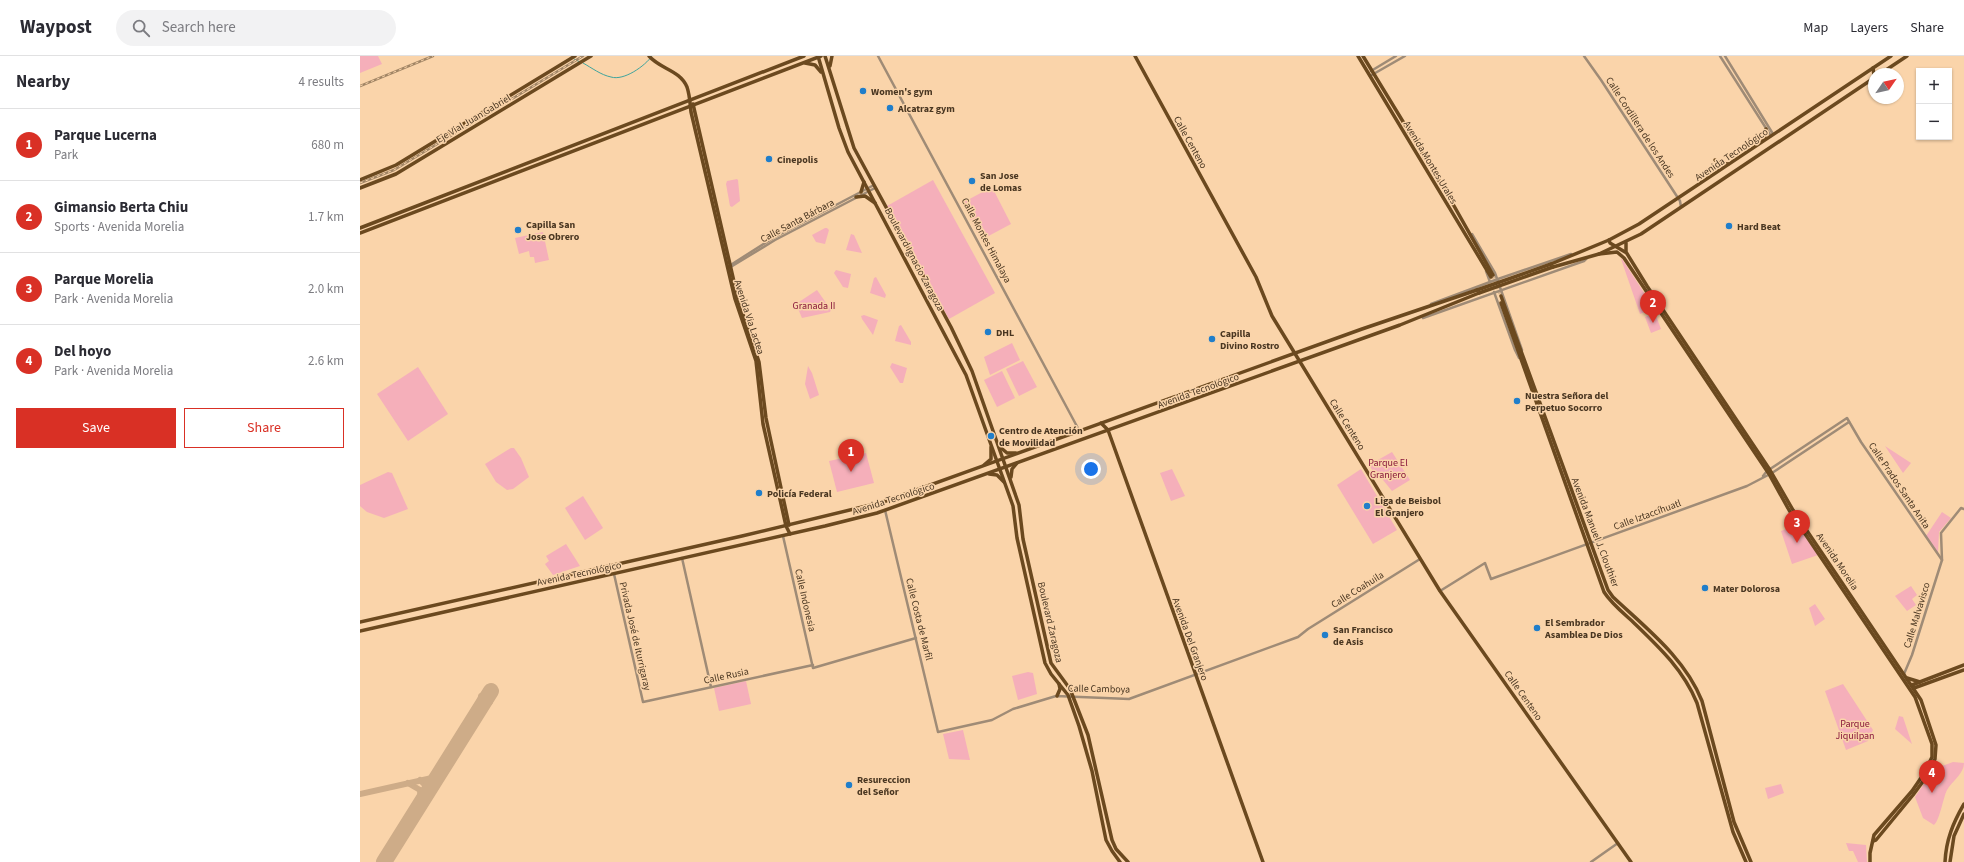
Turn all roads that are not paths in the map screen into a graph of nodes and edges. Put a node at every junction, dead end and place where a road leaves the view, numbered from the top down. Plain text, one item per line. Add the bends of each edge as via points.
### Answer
1 (575, 56) edge
2 (591, 56) edge
3 (649, 56) edge
4 (804, 56) edge
5 (819, 56) edge
6 (825, 56) edge
7 (832, 56) edge
8 (878, 56) edge
9 (1135, 56) edge
10 (1358, 56) edge
11 (1363, 56) edge
12 (1396, 56) edge
13 (1405, 56) edge
14 (1584, 56) edge
15 (1720, 56) edge
16 (1726, 56) edge
17 (1890, 56) edge
18 (1907, 56) edge
19 (798, 57) edge
20 (804, 62) junction
21 (782, 64) junction
22 (1873, 68) edge
23 (1889, 68) edge
24 (782, 70) junction
25 (1868, 71) edge
26 (1373, 72) junction
27 (832, 75) junction
28 (1369, 75) junction
29 (823, 76) junction
30 (1868, 82) edge
31 (691, 100) junction
32 (692, 105) junction
33 (1766, 129) junction
34 (1772, 135) junction
35 (1779, 141) junction
36 (1761, 142) junction
37 (1715, 160) dead end
38 (1730, 164) junction
39 (360, 180) edge
40 (864, 180) junction
41 (874, 186) junction
42 (360, 188) edge
43 (868, 189) junction
44 (861, 192) junction
45 (856, 197) junction
46 (1678, 198) junction
47 (850, 199) junction
48 (876, 205) junction
49 (1681, 207) junction
50 (1453, 209) junction
51 (360, 228) edge
52 (360, 233) edge
53 (1609, 240) junction
54 (1626, 243) junction
55 (1617, 247) junction
56 (1626, 252) junction
57 (1574, 254) junction
58 (1599, 254) junction
59 (1587, 258) junction
60 (1552, 265) junction
61 (729, 267) junction
62 (1492, 276) tunnel mouth
63 (1498, 279) junction
64 (1490, 282) junction
65 (1646, 287) junction
66 (1502, 290) junction
67 (1494, 292) junction
68 (1487, 295) junction
69 (1498, 297) junction
70 (1444, 305) junction
71 (1412, 313) junction
72 (1412, 320) junction
73 (1362, 329) junction
74 (1366, 336) junction
75 (1295, 353) junction
76 (1521, 357) junction
77 (1299, 361) junction
78 (1204, 387) junction
79 (1194, 390) junction
80 (1206, 395) junction
81 (1195, 399) junction
82 (1847, 418) joint
83 (1849, 422) junction
84 (1101, 423) junction
85 (1117, 427) junction
86 (1108, 430) junction
87 (1080, 432) junction
88 (1057, 440) junction
89 (1112, 442) junction
90 (998, 443) junction
91 (1048, 444) junction
92 (991, 446) junction
93 (1060, 448) junction
94 (1025, 451) junction
95 (1050, 451) junction
96 (1003, 459) junction
97 (997, 461) junction
98 (1018, 462) junction
99 (1006, 467) junction
100 (978, 468) junction
101 (1000, 469) junction
102 (1770, 472) junction
103 (986, 474) junction
104 (938, 483) junction
105 (1012, 484) junction
106 (928, 486) junction
107 (1007, 487) junction
108 (939, 491) junction
109 (921, 498) junction
110 (1962, 509) edge
111 (885, 510) junction
112 (787, 525) junction
113 (790, 534) junction
114 (783, 536) junction
115 (1589, 543) junction
116 (682, 558) junction
117 (1420, 559) junction
118 (1942, 560) junction
119 (614, 574) junction
120 (1440, 591) junction
121 (362, 622) edge
122 (366, 629) junction
123 (360, 631) edge
124 (1302, 634) joint
125 (916, 638) junction
126 (1964, 665) edge
127 (813, 666) junction
128 (1964, 670) edge
129 (1904, 674) junction
130 (1195, 675) junction
131 (1906, 678) junction
132 (1058, 683) junction
133 (1922, 684) junction
134 (711, 687) junction
135 (1913, 687) junction
136 (1068, 695) junction
137 (1057, 696) junction
138 (1074, 696) junction
139 (1919, 696) junction
140 (643, 702) joint
141 (938, 732) joint
142 (1964, 804) edge
143 (1964, 814) edge
144 (1873, 841) junction
145 (1618, 843) junction
146 (1120, 862) edge
147 (1128, 862) edge
148 (1263, 862) edge
149 (1590, 862) edge
150 (1630, 862) edge
151 (1746, 862) edge
152 (1752, 862) edge
153 (1870, 862) edge
154 (1945, 862) edge
155 (1950, 862) edge

1 - 39 main road, Eje Vial Juan Gabriel via 396,165
2 - 42 main road, Eje Vial Juan Gabriel via 396,174
3 - 31 main road via 652,61 682,78
4 - 19 main road
5 - 20 main road
5 - 29 main road, Boulevard Ignacio Zaragoza
6 - 27 main road, Boulevard Ignacio Zaragoza
7 - 27 main road
8 - 87 street, Calle Montes Himalaya
9 - 75 main road, Calle Centeno via 1256,277 1272,316
10 - 28 main road, Avenida Montes Urales
11 - 26 main road, Avenida Montes Urales
12 - 26 street
13 - 26 street
14 - 46 street, Calle Cordillera de los Andes
15 - 33 street
16 - 34 street
17 - 22 main road, Avenida Tecnológico
18 - 23 main road
19 - 21 main road
20 - 24 main road
20 - 29 main road via 817,67
21 - 24 main road
21 - 31 main road
24 - 32 main road
25 - 34 main road, Avenida Tecnológico
26 - 28 street
26 - 50 main road, Avenida Montes Urales
27 - 41 main road, Boulevard Ignacio Zaragoza via 851,141
28 - 50 main road, Avenida Montes Urales
29 - 40 main road, Boulevard Ignacio Zaragoza via 843,140
30 - 35 main road, Avenida Tecnológico
31 - 32 main road
31 - 51 main road
32 - 52 main road
32 - 61 main road, Avenida Via Lactea
33 - 34 street
33 - 36 main road
34 - 35 main road
34 - 36 main road, Avenida Tecnológico
35 - 49 main road, Avenida Tecnológico
36 - 38 main road, Avenida Tecnológico
37 - 38 main road via 1720,164
38 - 46 main road, Avenida Tecnológico
40 - 43 main road, Boulevard Ignacio Zaragoza
40 - 44 main road
41 - 43 street, Calle Santa Bárbara
41 - 90 main road, Boulevard Ignacio Zaragoza via 968,360
43 - 44 street, Calle Santa Bárbara
43 - 45 street, Calle Santa Bárbara
43 - 48 main road, Boulevard Ignacio Zaragoza
44 - 47 street, Calle Santa Bárbara
45 - 47 street, Calle Santa Bárbara
45 - 48 main road via 867,197
46 - 49 street, Calle Cordillera de los Andes
46 - 53 main road, Avenida Tecnológico
47 - 61 street, Calle Santa Bárbara
48 - 92 main road, Boulevard Ignacio Zaragoza via 961,363
49 - 54 main road, Avenida Tecnológico
50 - 62 main road, Avenida Montes Urales
50 - 63 street
50 - 64 street via 1454,217
53 - 55 main road, Avenida Morelia
53 - 57 main road, Avenida Tecnológico
54 - 55 main road, Avenida Tecnológico
54 - 56 main road
55 - 56 main road, Avenida Morelia
55 - 58 main road, Avenida Tecnológico
56 - 65 main road, Avenida Morelia
57 - 60 main road, Avenida Tecnológico
57 - 63 street, Avenida Tecnológico
58 - 59 main road, Avenida Tecnológico
58 - 65 main road, Avenida Morelia via 1619,252
59 - 60 main road, Avenida Tecnológico
59 - 66 street, Avenida Tecnológico
60 - 70 main road, Avenida Tecnológico, bridge
61 - 112 main road, Avenida Via Lactea via 739,313 756,361 763,424
63 - 64 street, Avenida Tecnológico
63 - 66 street
64 - 67 street
64 - 71 street, Avenida Tecnológico
65 - 102 main road, Avenida Morelia
66 - 67 street, Avenida Tecnológico
66 - 76 street via 1521,346
67 - 68 street, Avenida Tecnológico
67 - 69 street
68 - 69 street
68 - 72 street, Avenida Tecnológico
69 - 76 main road, Avenida Manuel J. Clouthier
70 - 71 main road, Avenida Tecnológico
70 - 72 main road, Avenida Tecnológico
71 - 73 main road, Avenida Tecnológico
72 - 74 main road, Avenida Tecnológico
73 - 74 main road
73 - 75 main road, Avenida Tecnológico
74 - 77 main road, Avenida Tecnológico
75 - 77 main road, Calle Centeno
75 - 78 main road, Avenida Tecnológico
76 - 115 main road, Avenida Manuel J. Clouthier
77 - 80 main road, Avenida Tecnológico
77 - 117 main road, Calle Centeno
78 - 79 main road, Avenida Tecnológico
78 - 80 main road via 1201,392
79 - 81 main road
79 - 84 main road, Avenida Tecnológico
80 - 81 main road, Avenida Tecnológico
81 - 85 main road, Avenida Tecnológico
82 - 83 street, Calle Prados Santa Anita
82 - 102 street, Calle Iztaccíhuatl
83 - 102 street, Calle Iztaccíhuatl
83 - 118 street, Calle Prados Santa Anita
84 - 86 main road, Avenida Del Granjero
84 - 87 main road, Avenida Tecnológico
85 - 86 main road, Avenida Tecnológico
85 - 89 main road via 1112,433
86 - 89 main road, Avenida Del Granjero
86 - 93 main road, Avenida Tecnológico
87 - 88 main road, Avenida Tecnológico
88 - 91 main road, Avenida Tecnológico
88 - 93 main road
89 - 130 main road, Avenida Del Granjero
90 - 94 main road via 1007,453
90 - 96 main road, Boulevard Ignacio Zaragoza
91 - 94 main road, Avenida Tecnológico
91 - 95 main road via 1051,446
92 - 97 main road, Boulevard Ignacio Zaragoza
92 - 100 main road via 991,459
93 - 95 main road, Avenida Tecnológico
94 - 96 main road, Avenida Tecnológico
95 - 98 main road, Avenida Tecnológico
96 - 97 main road, Avenida Tecnológico
96 - 99 main road, Boulevard Ignacio Zaragoza
97 - 100 main road, Avenida Tecnológico
97 - 101 main road, Boulevard Ignacio Zaragoza
98 - 99 main road, Avenida Tecnológico
98 - 105 main road via 1011,472
99 - 101 main road, Avenida Tecnológico
99 - 105 main road, Boulevard Zaragoza
100 - 104 main road, Avenida Tecnológico
101 - 103 main road, Avenida Tecnológico
101 - 107 main road, Boulevard Zaragoza
102 - 115 street, Calle Iztaccíhuatl via 1747,486
102 - 129 main road, Avenida Morelia
102 - 144 main road, Avenida Morelia via 1789,510 1915,697 1931,740 1929,766 1912,791 1874,835
103 - 107 main road via 997,475
103 - 108 main road, Avenida Tecnológico
104 - 106 main road, Avenida Tecnológico
104 - 108 main road via 935,488
105 - 138 main road, Boulevard Zaragoza via 1019,505 1023,539 1050,660
106 - 109 main road via 929,492
106 - 112 main road, Avenida Tecnológico via 867,507
107 - 132 main road, Boulevard Zaragoza via 1045,663
108 - 109 main road, Avenida Tecnológico
109 - 111 main road, Avenida Tecnológico
110 - 118 street, Calle Malvavisco via 1941,533
111 - 113 main road, Avenida Tecnológico
111 - 125 street, Calle Costa de Marfil
112 - 113 main road, Avenida Via Lactea
112 - 121 main road, Avenida Tecnológico
113 - 114 main road, Avenida Tecnológico
114 - 116 main road, Avenida Tecnológico
114 - 127 street, Calle Indonesia
115 - 120 street, Calle Iztaccíhuatl via 1491,579 1485,563
115 - 151 main road, Avenida Manuel J. Clouthier via 1606,595 1680,670 1692,692 1733,832
115 - 152 main road, Avenida Manuel J. Clouthier via 1612,596 1674,655 1695,685 1702,701 1734,822
116 - 119 main road, Avenida Tecnológico
116 - 134 street
117 - 120 main road, Calle Centeno
117 - 124 street, Calle Coahuila
118 - 129 street, Calle Malvavisco
119 - 122 main road, Avenida Tecnológico
119 - 140 street, Privada José de Iturrigaray
120 - 145 main road, Calle Centeno
121 - 122 main road
122 - 123 main road, Avenida Tecnológico
124 - 130 street, Calle Camboya
125 - 127 street, Calle Rusia
125 - 141 street, Calle Costa de Marfil
126 - 133 main road
127 - 134 street, Calle Rusia
128 - 133 main road
129 - 131 main road, Avenida Morelia
130 - 138 street, Calle Camboya via 1129,698
130 - 148 main road, Avenida Del Granjero
131 - 133 main road
131 - 135 main road, Avenida Morelia
132 - 136 main road, Boulevard Zaragoza
132 - 137 main road via 1060,688
133 - 135 main road
133 - 139 main road
134 - 140 street, Calle Rusia
135 - 139 main road, Avenida Morelia
136 - 137 street, Calle Camboya
136 - 138 street, Calle Camboya
136 - 146 main road, Boulevard Zaragoza via 1084,742 1106,840
137 - 141 street, Calle Camboya via 1013,709 992,720
138 - 147 main road, Boulevard Zaragoza via 1090,742 1112,840 1116,849
139 - 144 main road, Avenida Morelia via 1936,744 1935,759 1927,776 1913,795
142 - 154 main road via 1953,823 1947,842
143 - 155 main road via 1954,836
144 - 153 main road, Avenida Morelia
145 - 149 street
145 - 150 main road, Calle Centeno

